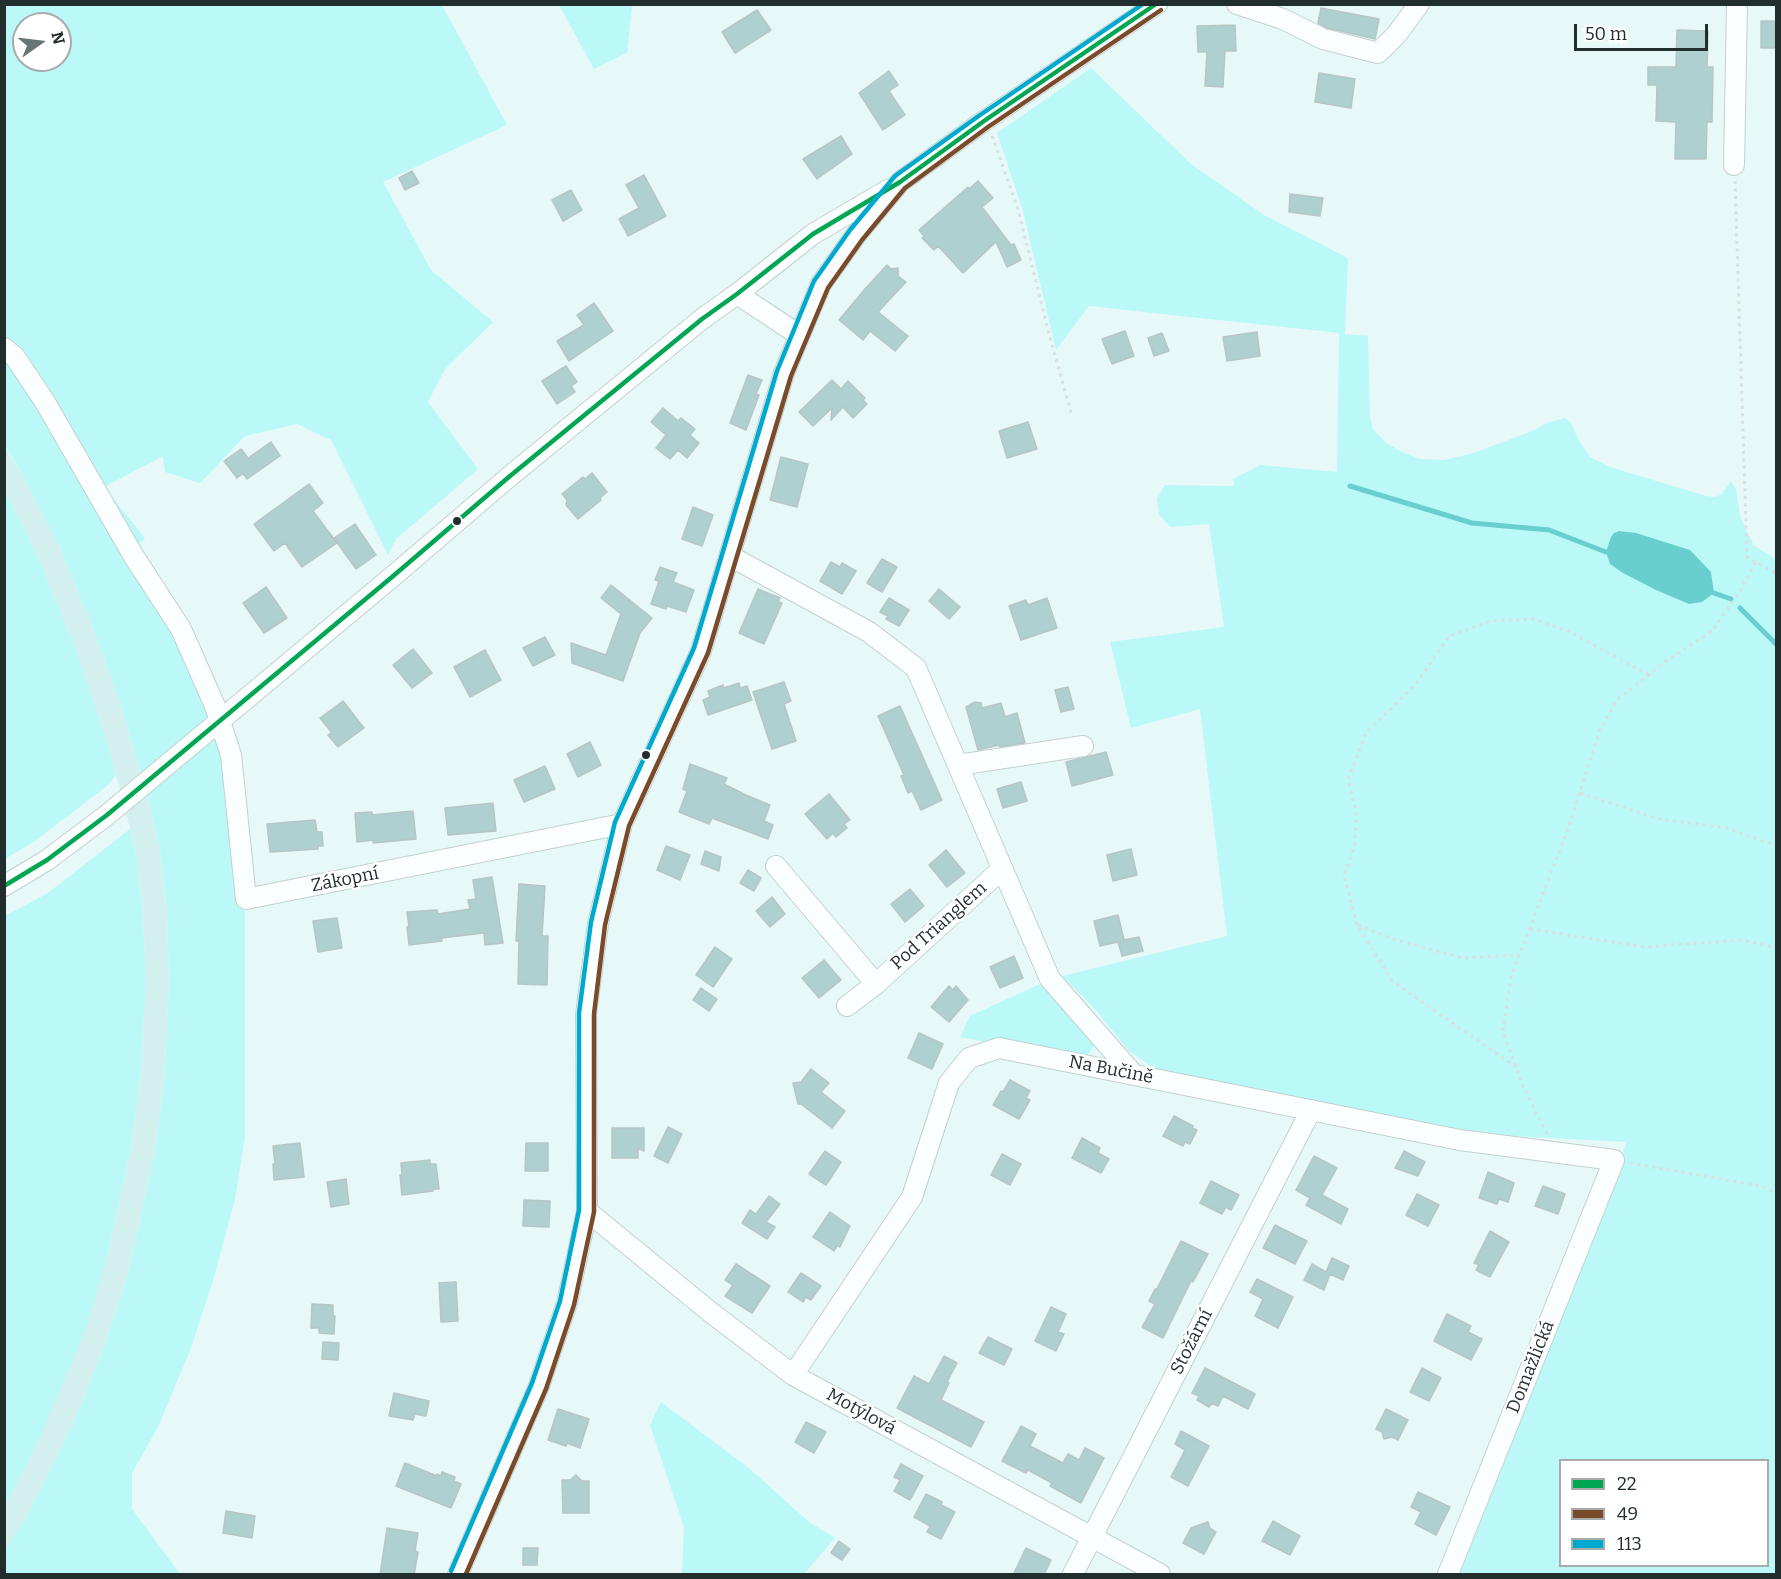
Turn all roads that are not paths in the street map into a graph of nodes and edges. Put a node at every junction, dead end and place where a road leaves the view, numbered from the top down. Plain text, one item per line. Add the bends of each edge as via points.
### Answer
1 (1157, 4) edge
2 (1237, 4) edge
3 (1419, 4) edge
4 (1737, 4) edge
5 (1734, 165) road end
6 (900, 182) junction
7 (737, 294) junction
8 (799, 335) junction
9 (4, 348) edge
10 (730, 556) junction
11 (216, 724) junction
12 (1083, 746) dead end
13 (958, 765) junction
14 (622, 824) junction
15 (776, 866) dead end
16 (1002, 869) junction
17 (4, 886) edge
18 (876, 984) junction
19 (847, 1006) dead end
20 (1134, 1075) junction
21 (1311, 1110) junction
22 (1614, 1160) joint
23 (587, 1211) junction
24 (793, 1374) junction
25 (1093, 1538) junction
26 (458, 1575) edge
27 (1073, 1575) edge
28 (1160, 1575) edge
29 (1448, 1575) edge

1 - 6 street
2 - 3 street via 1283,19 1323,39 1378,53
4 - 5 street
6 - 7 street via 813,234
6 - 8 street via 821,284
7 - 8 street
7 - 11 street via 510,476
8 - 10 street
9 - 11 street via 15,357 45,402 133,555 181,629
10 - 13 street via 869,632 916,668
10 - 14 street via 701,651
11 - 14 street, Zákopní via 231,755 246,899
11 - 17 street via 107,815
12 - 13 street
13 - 16 street
14 - 23 street via 598,924 586,1014
15 - 18 street, Pod Trianglem
16 - 18 street, Pod Trianglem
16 - 20 street via 1050,979
18 - 19 street, Pod Trianglem
20 - 21 street, Na Bučině
20 - 24 street, Na Bučině via 999,1048 969,1058 949,1083 912,1197
21 - 22 street, Na Bučině via 1460,1140
21 - 25 street, Stožární
22 - 29 street, Domažlická
23 - 24 street, Motýlová
23 - 26 street via 567,1303 539,1386
24 - 25 street, Motýlová
25 - 27 street, Stožární
25 - 28 street, Motýlová

